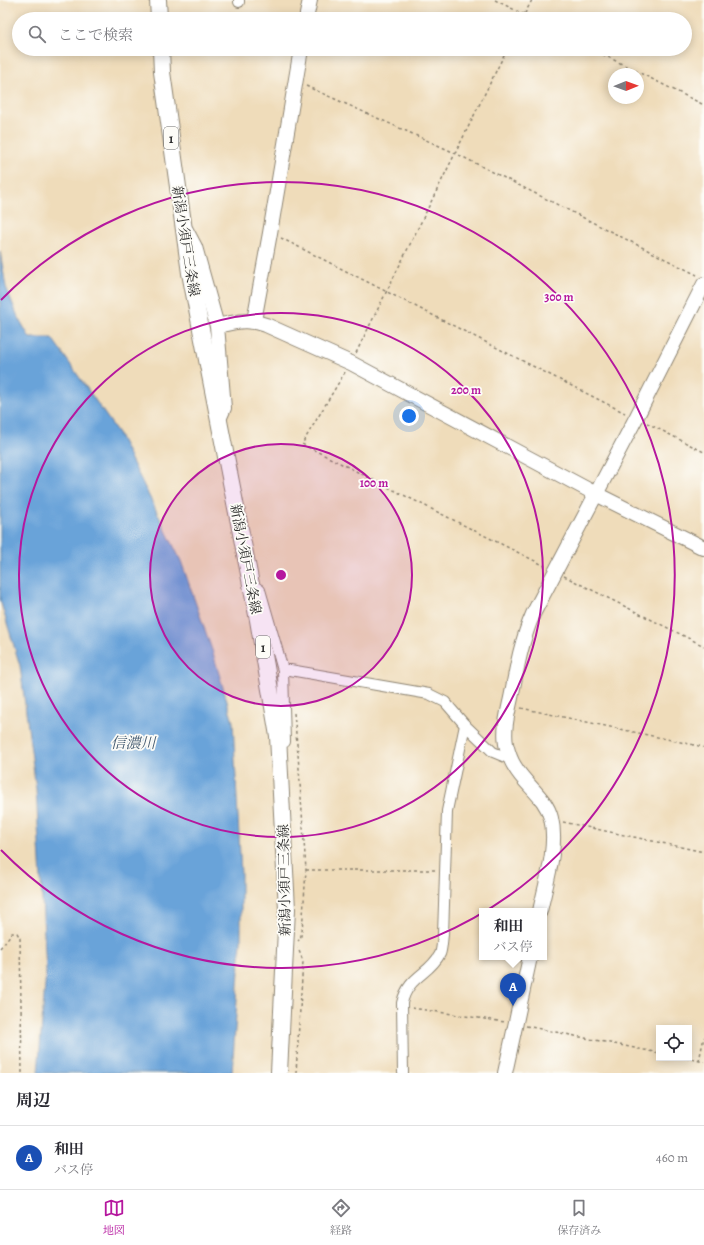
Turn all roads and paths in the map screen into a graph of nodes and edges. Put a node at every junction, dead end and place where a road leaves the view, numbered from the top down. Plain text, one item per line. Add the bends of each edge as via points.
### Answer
1 (158, 0) edge
2 (310, 0) edge
3 (495, 0) edge
4 (532, 0) edge
5 (159, 12) edge
6 (307, 12) edge
7 (519, 12) edge
8 (526, 12) edge
9 (161, 56) edge
10 (300, 56) edge
11 (504, 56) edge
12 (606, 56) edge
13 (296, 81) junction
14 (704, 105) edge
15 (455, 153) junction
16 (183, 226) junction
17 (270, 233) junction
18 (700, 279) edge
19 (386, 292) junction
20 (254, 321) junction
21 (217, 326) junction
22 (351, 362) junction
23 (636, 418) junction
24 (219, 420) junction
25 (704, 452) edge
26 (596, 494) junction
27 (704, 548) edge
28 (555, 571) junction
29 (251, 584) junction
30 (704, 646) edge
31 (283, 670) junction
32 (509, 706) junction
33 (294, 708) dead end
34 (465, 725) junction
35 (704, 747) edge
36 (510, 758) junction
37 (280, 772) junction
38 (552, 819) junction
39 (704, 852) edge
40 (306, 870) junction
41 (446, 870) junction
42 (541, 908) edge
43 (296, 942) dead end
44 (0, 948) edge
45 (298, 948) dead end
46 (529, 960) edge
47 (402, 1006) junction
48 (515, 1023) junction
49 (704, 1037) edge
50 (656, 1051) edge
51 (692, 1059) edge
52 (699, 1061) junction
53 (704, 1062) edge
54 (22, 1073) edge
55 (279, 1073) edge
56 (296, 1073) edge
57 (403, 1073) edge
58 (505, 1073) edge

1 - 5 main road
2 - 6 street
3 - 7 path
4 - 8 path
9 - 16 main road, 新潟小須戸三条線 / 1
10 - 13 street
11 - 15 path
12 - 14 path
13 - 15 path
13 - 17 street
15 - 18 path
15 - 19 path
16 - 21 street via 195,247
16 - 24 main road, 新潟小須戸三条線 / 1
17 - 19 path
17 - 20 street
18 - 23 street
19 - 22 path
19 - 23 path
20 - 21 street via 238,321
20 - 22 street
21 - 24 street via 224,408
22 - 26 street
22 - 28 path via 302,444
23 - 25 path
23 - 26 street
24 - 29 main road, 新潟小須戸三条線 / 1
26 - 27 street
26 - 28 street
28 - 30 path
28 - 32 street via 526,631
29 - 31 street via 260,590
29 - 37 main road, 新潟小須戸三条線 / 1 via 278,736
31 - 34 street via 429,694 445,702
31 - 37 street via 286,761
32 - 35 path
32 - 36 street via 506,744
33 - 40 path
34 - 36 street via 493,752
34 - 41 street via 447,811
36 - 38 street via 516,769 544,801
37 - 55 main road, 新潟小須戸三条線 / 1 via 287,909
38 - 39 path
38 - 42 street via 553,846
40 - 41 path
40 - 43 path via 302,932 300,940
41 - 47 street via 440,953 432,965 410,984
44 - 54 path via 12,933 17,933 20,938
45 - 56 path via 302,961
46 - 48 street
47 - 48 path
47 - 57 street
48 - 50 path
48 - 58 street
49 - 52 path
51 - 52 path
52 - 53 path

